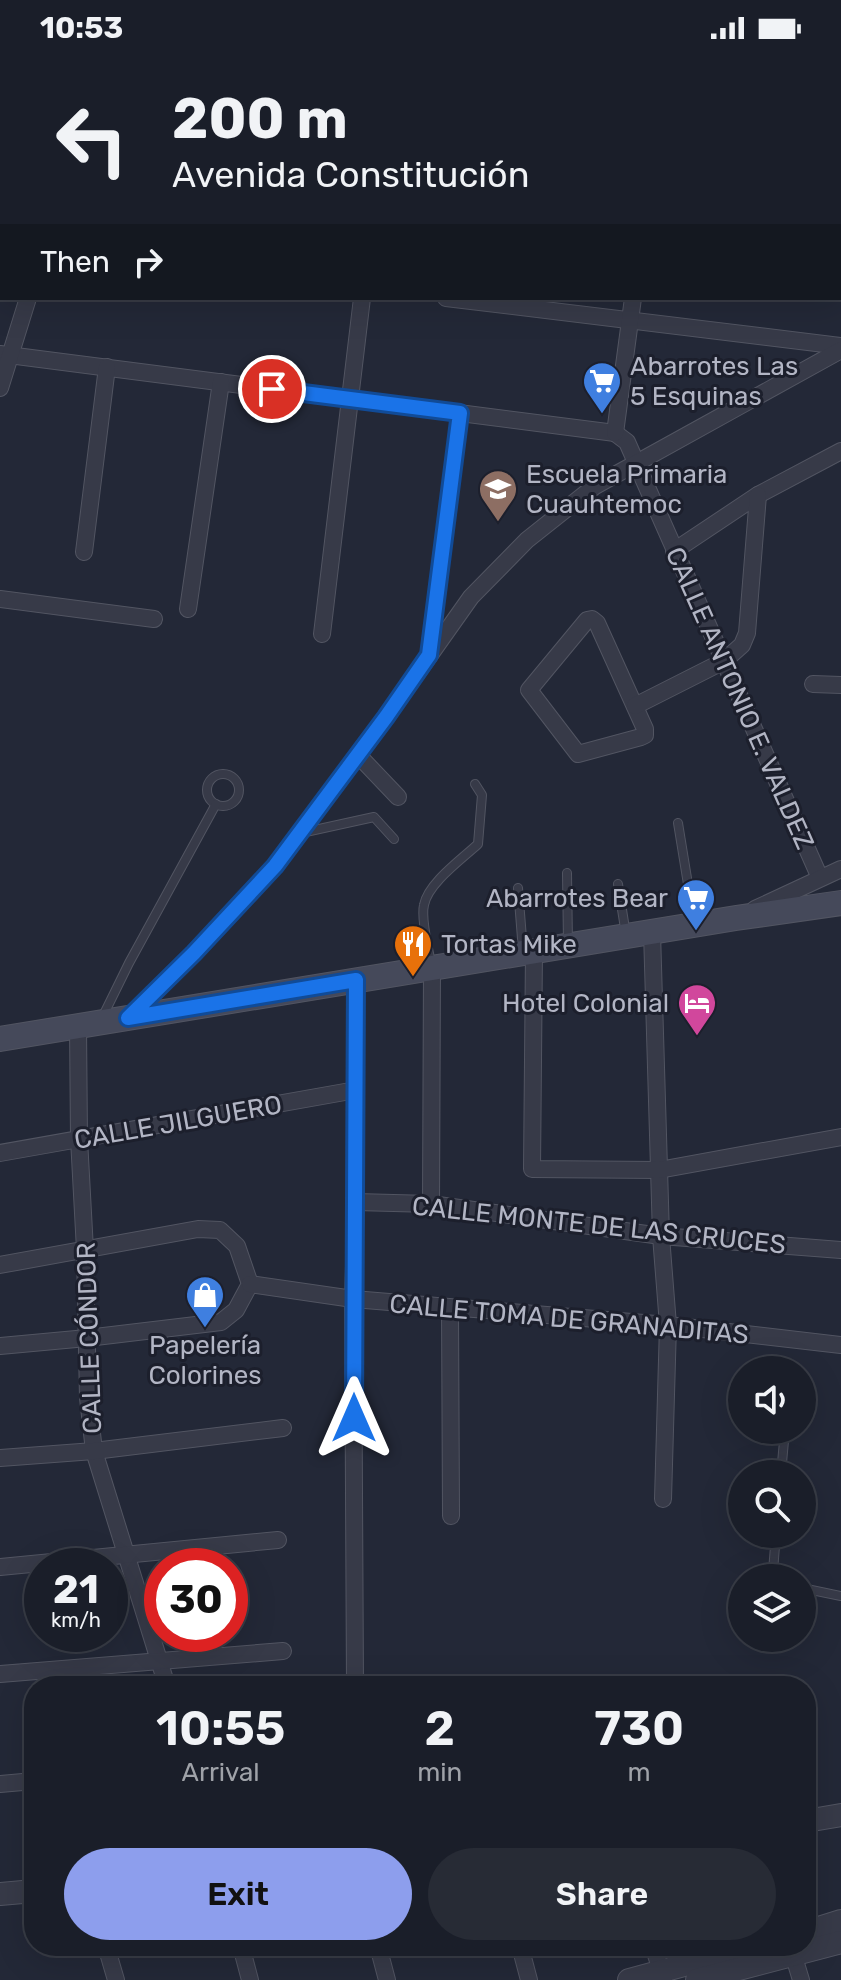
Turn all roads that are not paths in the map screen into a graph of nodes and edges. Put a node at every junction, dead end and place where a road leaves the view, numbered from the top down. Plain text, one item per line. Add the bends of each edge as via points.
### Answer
1 (27, 300) edge
2 (362, 300) edge
3 (462, 300) edge
4 (633, 300) edge
5 (630, 321) junction
6 (841, 348) edge
7 (5, 354) edge
8 (107, 367) junction
9 (221, 382) junction
10 (0, 388) edge
11 (350, 399) junction
12 (460, 413) junction
13 (615, 433) junction
14 (841, 451) edge
15 (635, 463) junction
16 (758, 495) junction
17 (674, 551) junction
18 (84, 552) dead end
19 (0, 599) edge
20 (188, 609) dead end
21 (154, 619) dead end
22 (322, 634) dead end
23 (429, 655) junction
24 (724, 661) junction
25 (813, 684) dead end
26 (841, 685) edge
27 (635, 706) junction
28 (358, 755) junction
29 (475, 784) dead end
30 (398, 797) dead end
31 (216, 804) dead end
32 (678, 823) dead end
33 (301, 833) junction
34 (394, 839) dead end
35 (841, 869) edge
36 (567, 873) dead end
37 (820, 878) junction
38 (618, 884) dead end
39 (518, 888) dead end
40 (841, 903) edge
41 (736, 918) junction
42 (695, 925) junction
43 (652, 932) junction
44 (626, 936) junction
45 (568, 946) junction
46 (529, 952) junction
47 (432, 968) junction
48 (356, 980) junction
49 (128, 1018) junction
50 (89, 1024) junction
51 (0, 1039) edge
52 (356, 1090) junction
53 (841, 1137) edge
54 (79, 1139) junction
55 (0, 1153) edge
56 (659, 1170) junction
57 (356, 1202) junction
58 (431, 1204) junction
59 (661, 1236) junction
60 (85, 1250) junction
61 (841, 1250) edge
62 (0, 1265) edge
63 (250, 1284) junction
64 (353, 1299) junction
65 (450, 1308) junction
66 (668, 1325) junction
67 (87, 1338) junction
68 (841, 1345) edge
69 (0, 1346) edge
70 (283, 1428) dead end
71 (94, 1451) junction
72 (0, 1458) edge
73 (663, 1499) dead end
74 (451, 1516) dead end
75 (278, 1540) dead end
76 (123, 1548) edge
77 (128, 1556) edge
78 (24, 1565) edge
79 (128, 1565) edge
80 (0, 1567) edge
81 (816, 1591) edge
82 (841, 1596) edge
83 (283, 1651) dead end
84 (160, 1660) junction
85 (0, 1674) edge
86 (164, 1676) edge
87 (355, 1676) edge
88 (24, 1782) edge
89 (0, 1784) edge
90 (841, 1815) edge
91 (816, 1819) edge
92 (24, 1892) edge
93 (0, 1894) edge
94 (841, 1921) edge
95 (816, 1929) edge
96 (841, 1942) edge
97 (816, 1946) edge
98 (109, 1956) edge
99 (244, 1956) edge
100 (381, 1956) edge
101 (523, 1956) edge
102 (656, 1956) edge
103 (723, 1956) edge
104 (772, 1956) edge
105 (793, 1956) edge
106 (663, 1975) edge
107 (116, 1980) edge
108 (250, 1980) edge
109 (387, 1980) edge
110 (529, 1980) edge
111 (629, 1980) edge
112 (697, 1980) edge
113 (801, 1980) edge

1 - 7 street
2 - 11 street
3 - 5 street
4 - 5 street
5 - 6 street
5 - 13 street
6 - 15 street
7 - 8 street
7 - 10 street
8 - 9 street
8 - 18 street
9 - 11 street
9 - 20 street
11 - 12 street
11 - 22 street
12 - 13 street
12 - 23 street
13 - 15 street, CALLE ANTONIO E. VALDEZ via 627,442
14 - 16 street
15 - 17 street, CALLE ANTONIO E. VALDEZ
15 - 23 street via 595,486 527,540 471,597
16 - 17 street
16 - 24 street via 747,633
17 - 24 street, CALLE ANTONIO E. VALDEZ
19 - 21 street
23 - 28 street
24 - 27 street
24 - 37 street, CALLE ANTONIO E. VALDEZ
25 - 26 street
27 - 27 street via 592,619 529,690 578,754 645,735
28 - 30 street
28 - 33 street
29 - 47 lane via 482,795 478,844 432,887 424,905
31 - 50 lane via 129,963
32 - 42 lane
33 - 34 lane via 374,817
33 - 49 street
35 - 37 street
36 - 45 lane
37 - 41 street
38 - 44 lane
39 - 46 lane
40 - 41 main road
41 - 42 main road
42 - 43 main road
43 - 44 main road
43 - 56 street
44 - 45 main road
45 - 46 main road
46 - 47 main road
46 - 56 street via 532,1169
47 - 48 main road
47 - 58 street
48 - 49 main road
48 - 52 street
49 - 50 main road
50 - 51 main road
50 - 54 street, CALLE CÓNDOR
52 - 54 street, CALLE JILGUERO
52 - 57 street
53 - 56 street
54 - 55 street, CALLE JILGUERO
54 - 60 street, CALLE CÓNDOR
56 - 59 street
57 - 58 street, CALLE MONTE DE LAS CRUCES
57 - 64 street
58 - 59 street, CALLE MONTE DE LAS CRUCES
59 - 61 street, CALLE MONTE DE LAS CRUCES
59 - 66 street
60 - 62 street
60 - 63 street via 198,1229 220,1230 237,1246
60 - 67 street, CALLE CÓNDOR
63 - 64 street, CALLE TOMA DE GRANADITAS
63 - 67 street via 236,1310 221,1322
64 - 65 street, CALLE TOMA DE GRANADITAS
64 - 87 street
65 - 66 street, CALLE TOMA DE GRANADITAS
65 - 74 street
66 - 68 street, CALLE TOMA DE GRANADITAS
66 - 73 street
67 - 69 street
67 - 71 street, CALLE CÓNDOR
70 - 71 street
71 - 72 street
71 - 76 street, CALLE CÓNDOR
75 - 77 street
78 - 80 street
79 - 84 street, CALLE CÓNDOR
81 - 82 lane
83 - 84 street
84 - 85 street
84 - 86 street, CALLE CÓNDOR
88 - 89 street
90 - 91 street
92 - 93 street
94 - 95 street
96 - 97 street
98 - 107 street
99 - 108 street
100 - 109 street
101 - 110 street
102 - 106 street
103 - 106 street
104 - 112 street
105 - 113 street
106 - 111 street

